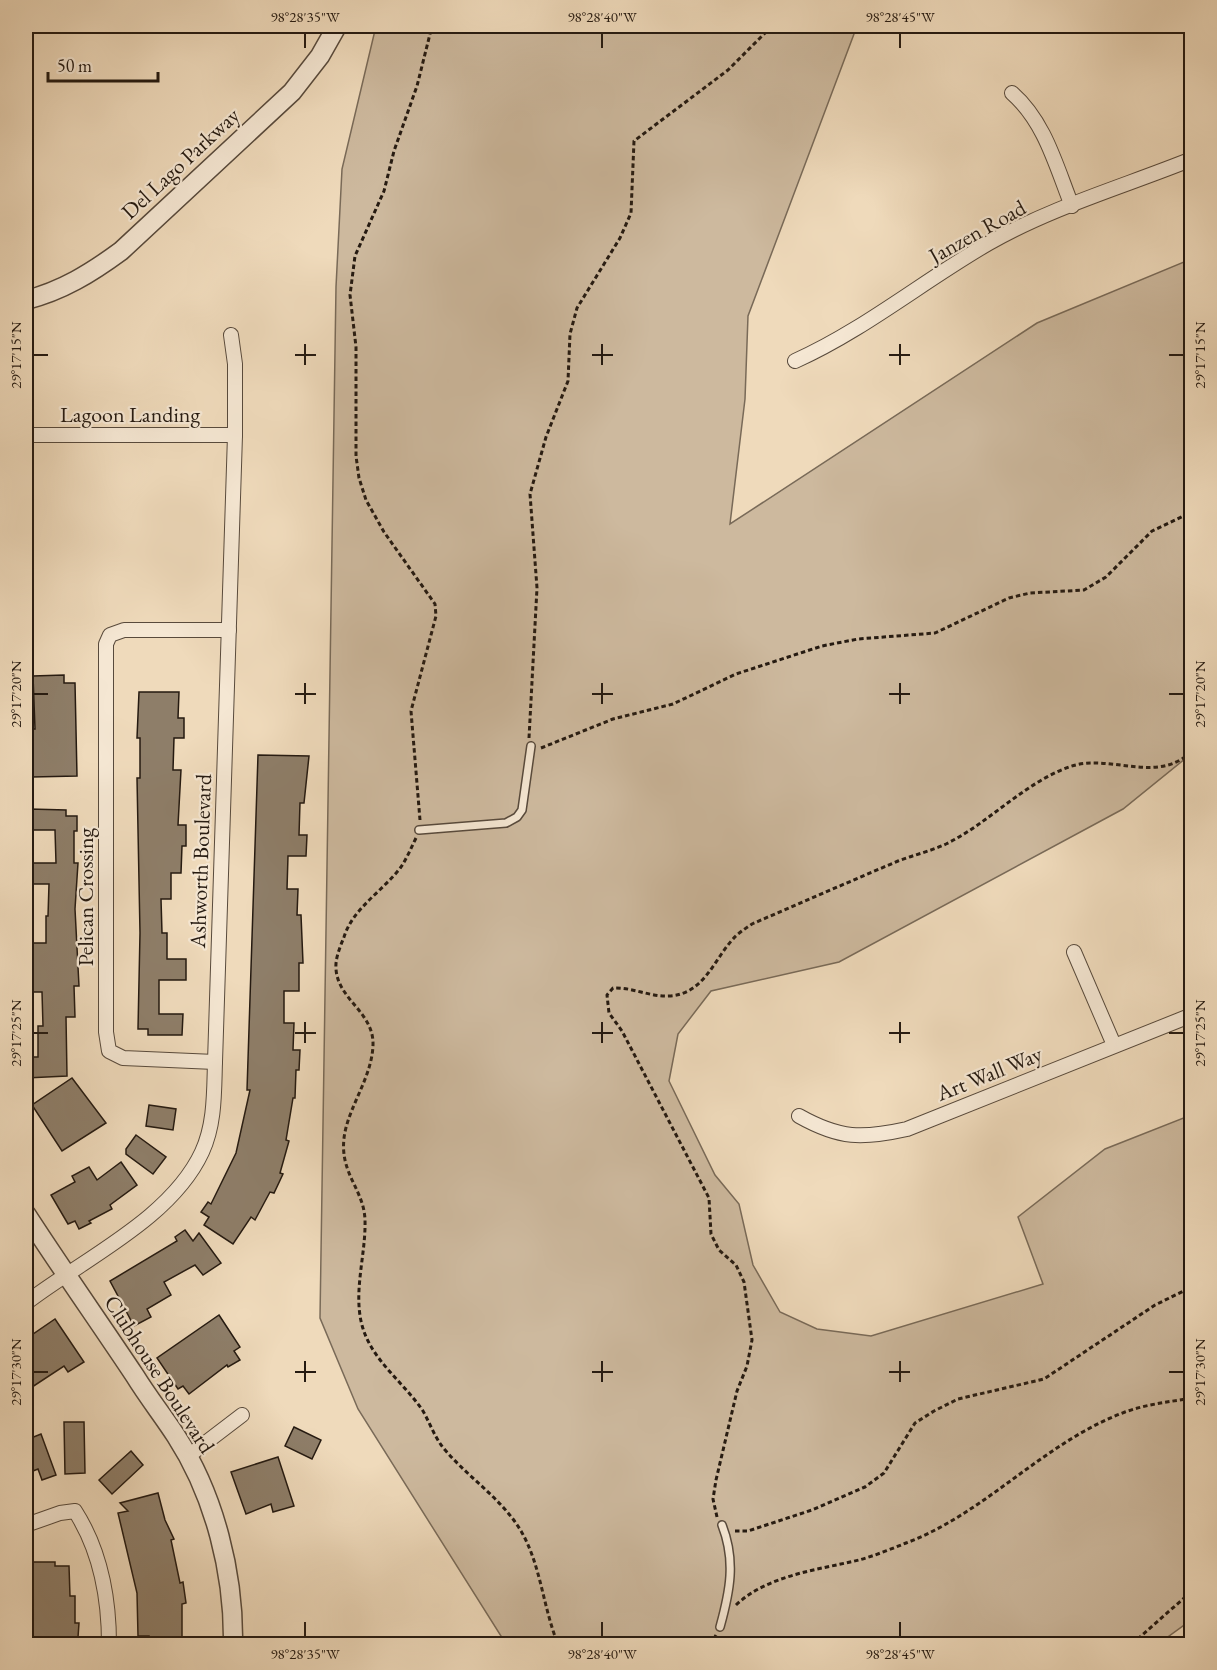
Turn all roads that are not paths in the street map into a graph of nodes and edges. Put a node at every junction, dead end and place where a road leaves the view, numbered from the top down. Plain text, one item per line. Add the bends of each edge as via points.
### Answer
1 (337, 26) edge
2 (1012, 93) dead end
3 (1191, 159) edge
4 (1072, 206) junction
5 (26, 300) edge
6 (231, 335) dead end
7 (795, 361) dead end
8 (26, 435) edge
9 (235, 435) junction
10 (228, 630) junction
11 (531, 746) road end
12 (419, 830) road end
13 (1074, 952) dead end
14 (1191, 1015) edge
15 (1114, 1045) junction
16 (215, 1062) junction
17 (799, 1116) dead end
18 (26, 1214) edge
19 (65, 1273) junction
20 (26, 1303) edge
21 (242, 1415) dead end
22 (188, 1457) junction
23 (722, 1525) road end
24 (26, 1526) edge
25 (720, 1627) road end
26 (109, 1644) edge
27 (233, 1644) edge

1 - 5 street, Del Lago Parkway via 292,92 121,251 51,294
2 - 4 street via 1038,122
3 - 4 street, Janzen Road
4 - 7 street, Janzen Road via 990,243 828,346
6 - 9 street, Ashworth Boulevard
8 - 9 street, Lagoon Landing
9 - 10 street, Ashworth Boulevard
10 - 16 street, Ashworth Boulevard
10 - 16 street, Pelican Crossing via 124,630 110,635 105,644 109,1051 123,1058
11 - 12 lane via 525,799 517,817 506,823
13 - 15 street
14 - 15 street, Art Wall Way
15 - 17 street, Art Wall Way via 907,1129 836,1134
16 - 19 street, Ashworth Boulevard via 211,1123 203,1151 186,1179 150,1217
18 - 19 street, Clubhouse Boulevard
19 - 20 street, Ashworth Boulevard
19 - 22 street, Clubhouse Boulevard
21 - 22 street
22 - 27 street, Clubhouse Boulevard via 215,1522 233,1617
23 - 25 lane via 729,1541 732,1576
24 - 26 street via 75,1511 94,1549 104,1589

